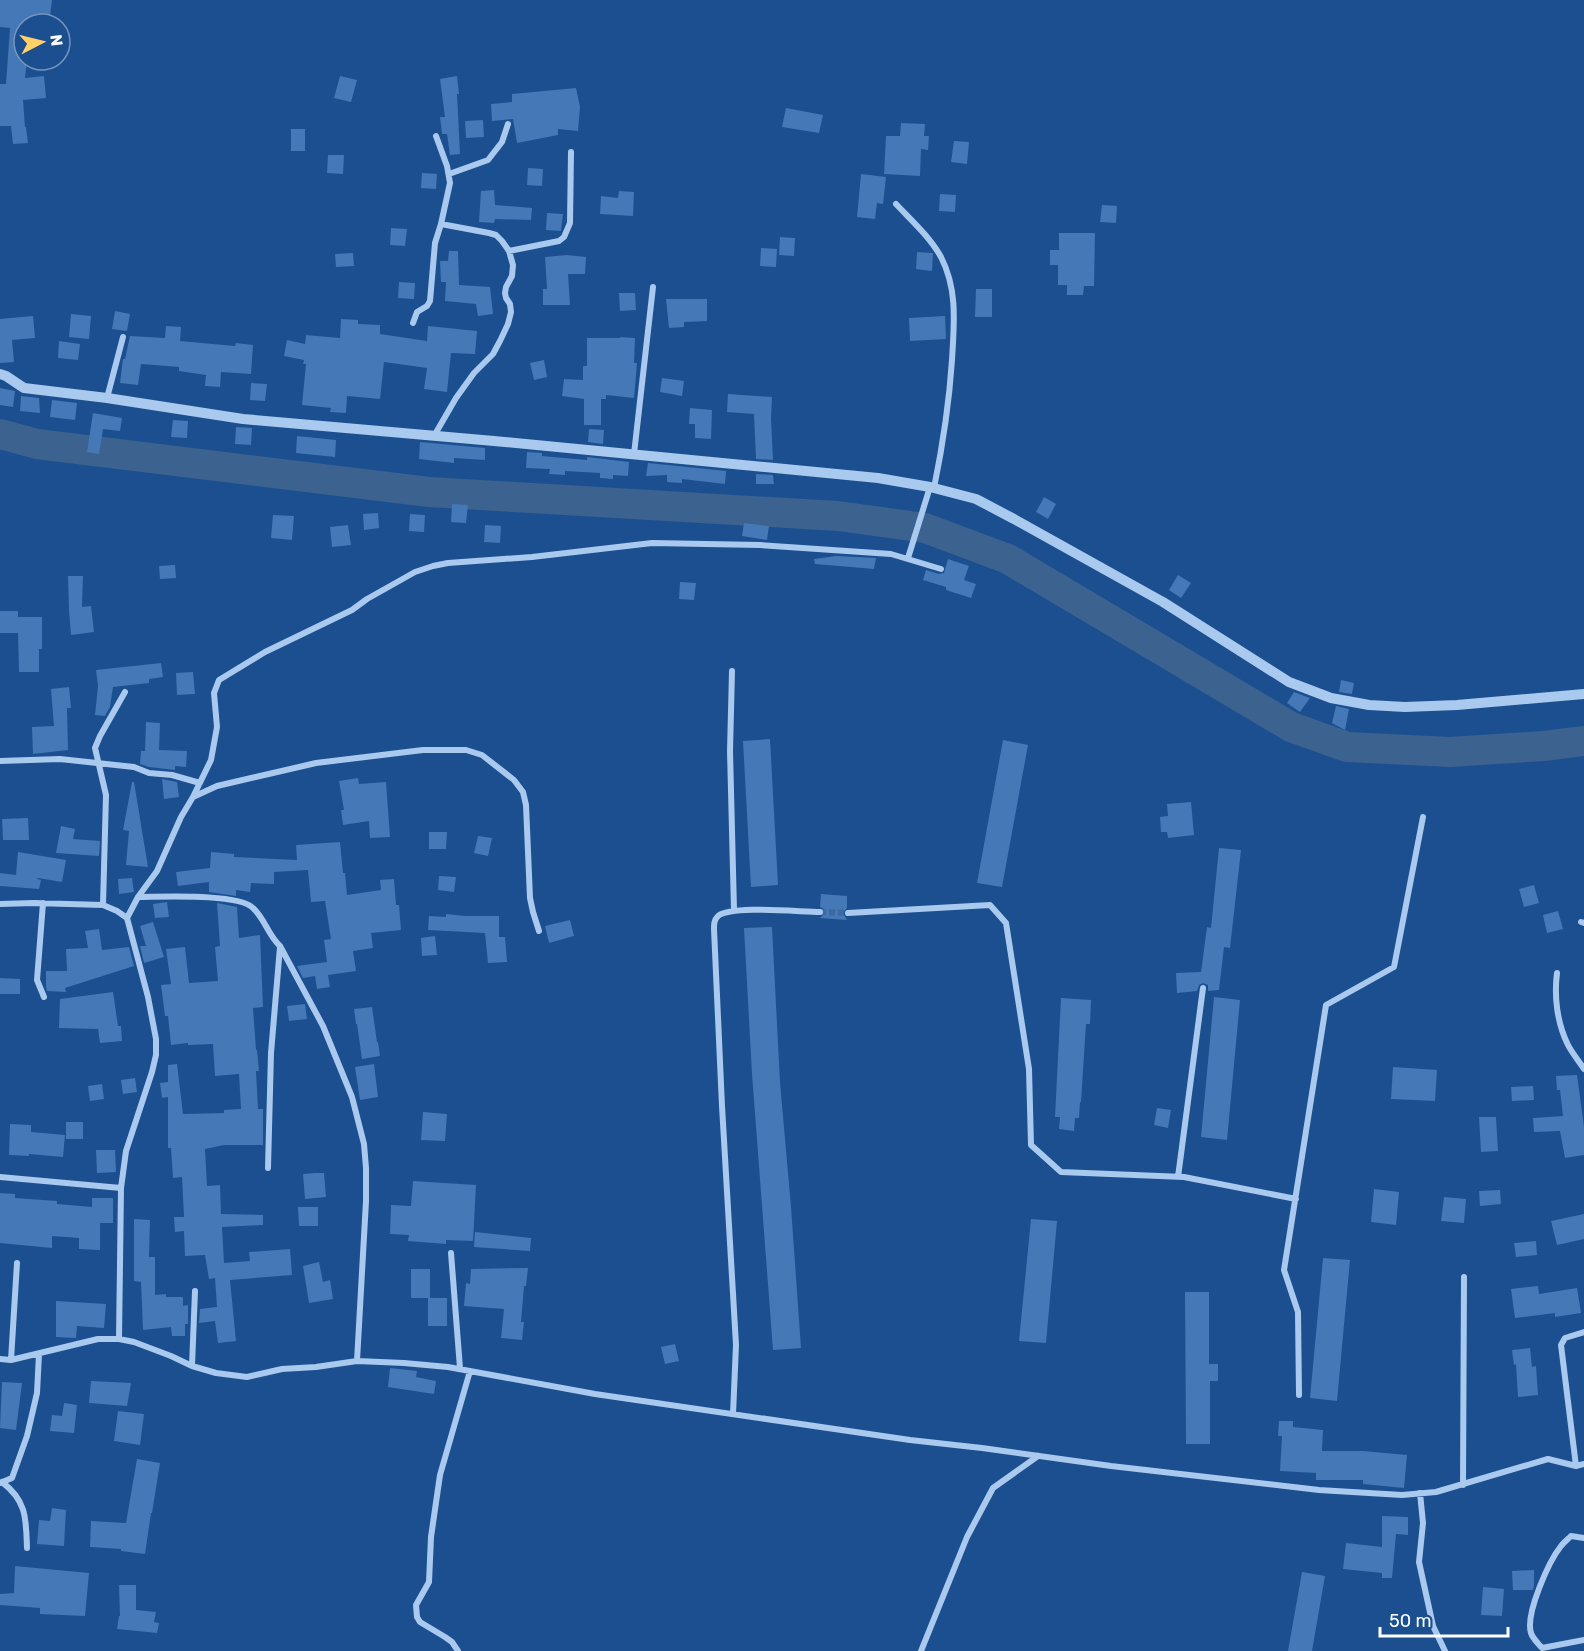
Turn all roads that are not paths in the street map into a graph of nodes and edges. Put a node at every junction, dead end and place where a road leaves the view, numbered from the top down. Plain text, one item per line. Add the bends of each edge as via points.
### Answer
1 (508, 124) dead end
2 (436, 136) dead end
3 (571, 152) dead end
4 (449, 174) junction
5 (896, 204) dead end
6 (441, 224) junction
7 (509, 251) junction
8 (653, 287) dead end
9 (413, 323) dead end
10 (123, 337) dead end
11 (0, 374) edge
12 (107, 398) junction
13 (434, 436) junction
14 (634, 454) junction
15 (932, 488) junction
16 (908, 558) junction
17 (941, 569) dead end
18 (732, 671) dead end
19 (125, 692) dead end
20 (1584, 694) edge
21 (0, 761) edge
22 (99, 765) junction
23 (200, 783) junction
24 (193, 797) junction
25 (1423, 817) dead end
26 (138, 897) junction
27 (43, 903) junction
28 (0, 904) edge
29 (103, 905) junction
30 (734, 910) junction
31 (820, 912) tunnel mouth
32 (848, 913) tunnel mouth
33 (127, 918) junction
34 (539, 931) dead end
35 (280, 946) junction
36 (1557, 973) dead end
37 (1203, 988) dead end
38 (44, 997) dead end
39 (1584, 1069) edge
40 (268, 1168) dead end
41 (0, 1176) edge
42 (1178, 1177) junction
43 (121, 1188) junction
44 (1296, 1199) junction
45 (451, 1253) dead end
46 (17, 1263) dead end
47 (1464, 1277) dead end
48 (195, 1292) dead end
49 (1584, 1332) edge
50 (119, 1339) junction
51 (39, 1354) junction
52 (0, 1359) edge
53 (11, 1360) junction
54 (357, 1361) junction
55 (192, 1366) junction
56 (460, 1368) junction
57 (470, 1371) junction
58 (1299, 1395) dead end
59 (733, 1414) junction
60 (1038, 1456) junction
61 (1584, 1464) edge
62 (1576, 1466) junction
63 (1, 1483) edge
64 (1463, 1485) junction
65 (1420, 1493) junction
66 (1584, 1538) edge
67 (27, 1548) dead end
68 (1584, 1640) edge
69 (458, 1651) edge
70 (921, 1651) edge
71 (1444, 1651) edge

1 - 4 street via 502,142 488,160
2 - 4 street
3 - 7 street via 570,223 564,237 559,242
4 - 6 street
5 - 15 street via 940,255 951,281 955,311 948,409
6 - 7 street via 496,235
6 - 9 street via 435,243 430,302 417,312
7 - 13 street via 513,273 505,293 511,307 508,324 493,354 456,398
8 - 14 street
10 - 12 street
11 - 12 street via 24,388
12 - 13 street via 243,419
13 - 14 street
14 - 15 street via 878,478
15 - 16 street
15 - 20 street via 976,499 1014,519 1163,602 1289,682 1331,698 1405,707
16 - 17 street
16 - 23 street via 760,545 652,543 433,566 415,572 352,610 222,677 214,693 217,727 211,760
18 - 30 street
19 - 22 street via 95,748
21 - 22 street via 60,759
22 - 23 street via 134,767
22 - 29 street via 106,795
23 - 24 street
24 - 26 street via 156,871
24 - 34 street via 217,786 316,763 423,750 466,750 483,755 523,792 530,898
25 - 44 street via 1394,967 1326,1005
26 - 33 street
26 - 35 street via 212,898 250,905
27 - 28 street
27 - 29 street
27 - 38 street via 37,980
29 - 33 street
30 - 31 street
30 - 59 street via 719,915 714,929 736,1345
32 - 42 street via 990,905 1006,923 1029,1069 1031,1145 1061,1172
33 - 43 street via 148,997 156,1055 126,1151
35 - 40 street via 271,1053
35 - 54 street via 323,1026 352,1097 364,1144 366,1201
36 - 39 street via 1555,988 1561,1026 1567,1044
37 - 42 street
41 - 43 street
42 - 44 street
43 - 50 street
44 - 58 street via 1284,1270 1298,1312
45 - 56 street
46 - 53 street
47 - 64 street
48 - 55 street
49 - 62 street via 1564,1338 1561,1345
50 - 51 street via 98,1339
50 - 55 street
51 - 53 street
51 - 63 street via 37,1393 27,1436 12,1478
52 - 53 street
54 - 55 street via 247,1377
54 - 56 street
56 - 57 street
57 - 59 street
57 - 69 street via 438,1486 429,1582 416,1605 420,1622 446,1637
59 - 60 street
60 - 65 street via 1319,1490
60 - 70 street via 993,1488 967,1538
61 - 62 street
62 - 64 street via 1548,1460
63 - 67 street via 19,1499 27,1523
64 - 65 street
65 - 71 street via 1423,1523 1419,1562 1433,1626
66 - 68 street via 1572,1536 1562,1544 1545,1573 1530,1621 1531,1633 1542,1648

